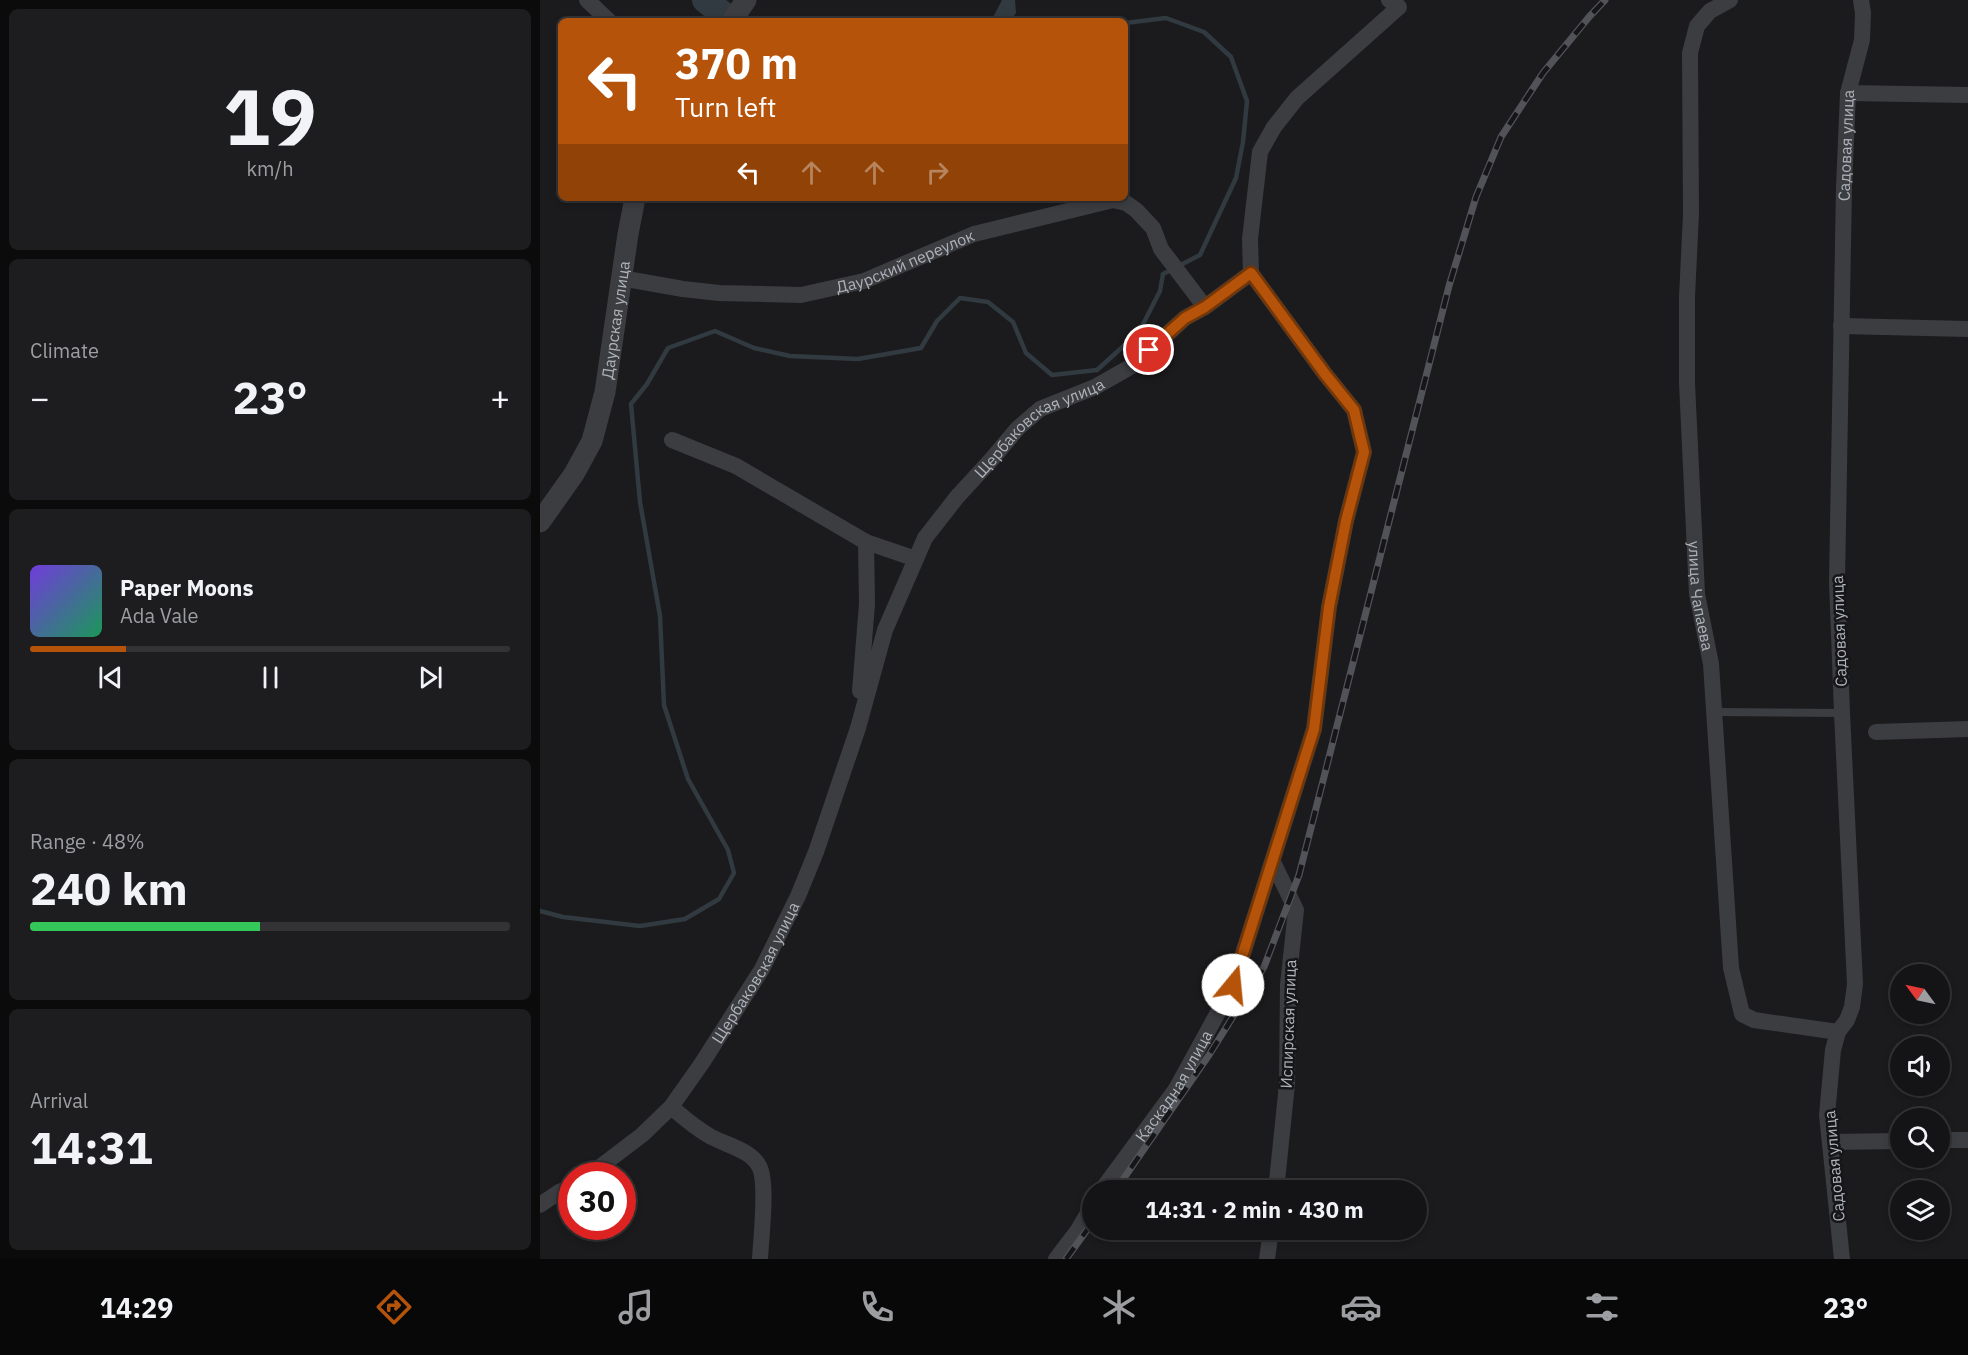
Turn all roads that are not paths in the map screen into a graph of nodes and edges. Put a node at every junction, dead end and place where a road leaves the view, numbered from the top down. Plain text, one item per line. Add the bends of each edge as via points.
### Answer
1 (587, 0) edge
2 (746, 0) edge
3 (1730, 0) edge
4 (1861, 0) edge
5 (1399, 2) edge
6 (606, 18) edge
7 (734, 18) edge
8 (1848, 93) junction
9 (1968, 95) edge
10 (634, 201) edge
11 (1109, 201) edge
12 (1117, 201) edge
13 (1251, 273) junction
14 (621, 278) junction
15 (1205, 307) junction
16 (1841, 326) junction
17 (1968, 329) edge
18 (672, 440) dead end
19 (540, 522) edge
20 (866, 542) junction
21 (916, 559) junction
22 (1716, 712) junction
23 (1842, 713) junction
24 (858, 728) junction
25 (1968, 729) edge
26 (1876, 732) dead end
27 (1273, 862) junction
28 (1838, 1032) junction
29 (671, 1107) junction
30 (1950, 1140) edge
31 (1968, 1140) edge
32 (1890, 1141) edge
33 (1830, 1142) junction
34 (606, 1162) edge
35 (1109, 1180) edge
36 (1277, 1180) edge
37 (558, 1192) edge
38 (540, 1205) edge
39 (1082, 1223) edge
40 (1270, 1240) edge
41 (760, 1259) edge
42 (1056, 1259) edge
43 (1267, 1259) edge
44 (1842, 1259) edge

1 - 6 street
2 - 7 street
3 - 22 street, улица Чапаева via 1710,11 1697,26 1690,53 1687,394 1697,594
4 - 8 street, Садовая улица via 1862,40
5 - 13 street via 1297,98 1260,152 1250,239
8 - 9 street
8 - 16 street, Садовая улица
10 - 14 street, Даурская улица
11 - 14 street, Даурский переулок via 974,234 864,281 801,295 719,293
12 - 15 street, Даурский переулок via 1136,210 1153,228 1161,249
13 - 15 street, Щербаковская улица
13 - 27 street, Каскадная улица via 1354,410 1364,452 1329,607 1314,729
14 - 19 street, Даурская улица via 605,392 592,441
15 - 21 street, Щербаковская улица via 1185,318 1132,366 1040,410 1018,428 957,496 925,538
16 - 17 street
16 - 23 street, Садовая улица via 1837,582
18 - 20 street via 736,466
20 - 21 street
20 - 24 street, Щербаковская улица via 867,604
21 - 24 street, Щербаковская улица via 885,630
22 - 23 lane
22 - 28 street, улица Чапаева via 1731,968 1743,1014 1754,1020
23 - 28 street, Садовая улица via 1855,984 1849,1014
24 - 29 street, Щербаковская улица via 816,852 781,932 762,969
25 - 26 street
27 - 35 street, Каскадная улица via 1233,985 1176,1089
27 - 36 street, Испирская улица via 1296,910 1288,985 1287,1084
28 - 33 street, Садовая улица via 1827,1115
29 - 34 street, Щербаковская улица
29 - 41 street via 710,1136 752,1156 760,1167 764,1187
30 - 31 street
32 - 33 street
33 - 44 street, Садовая улица
37 - 38 street
39 - 42 street
40 - 43 street

